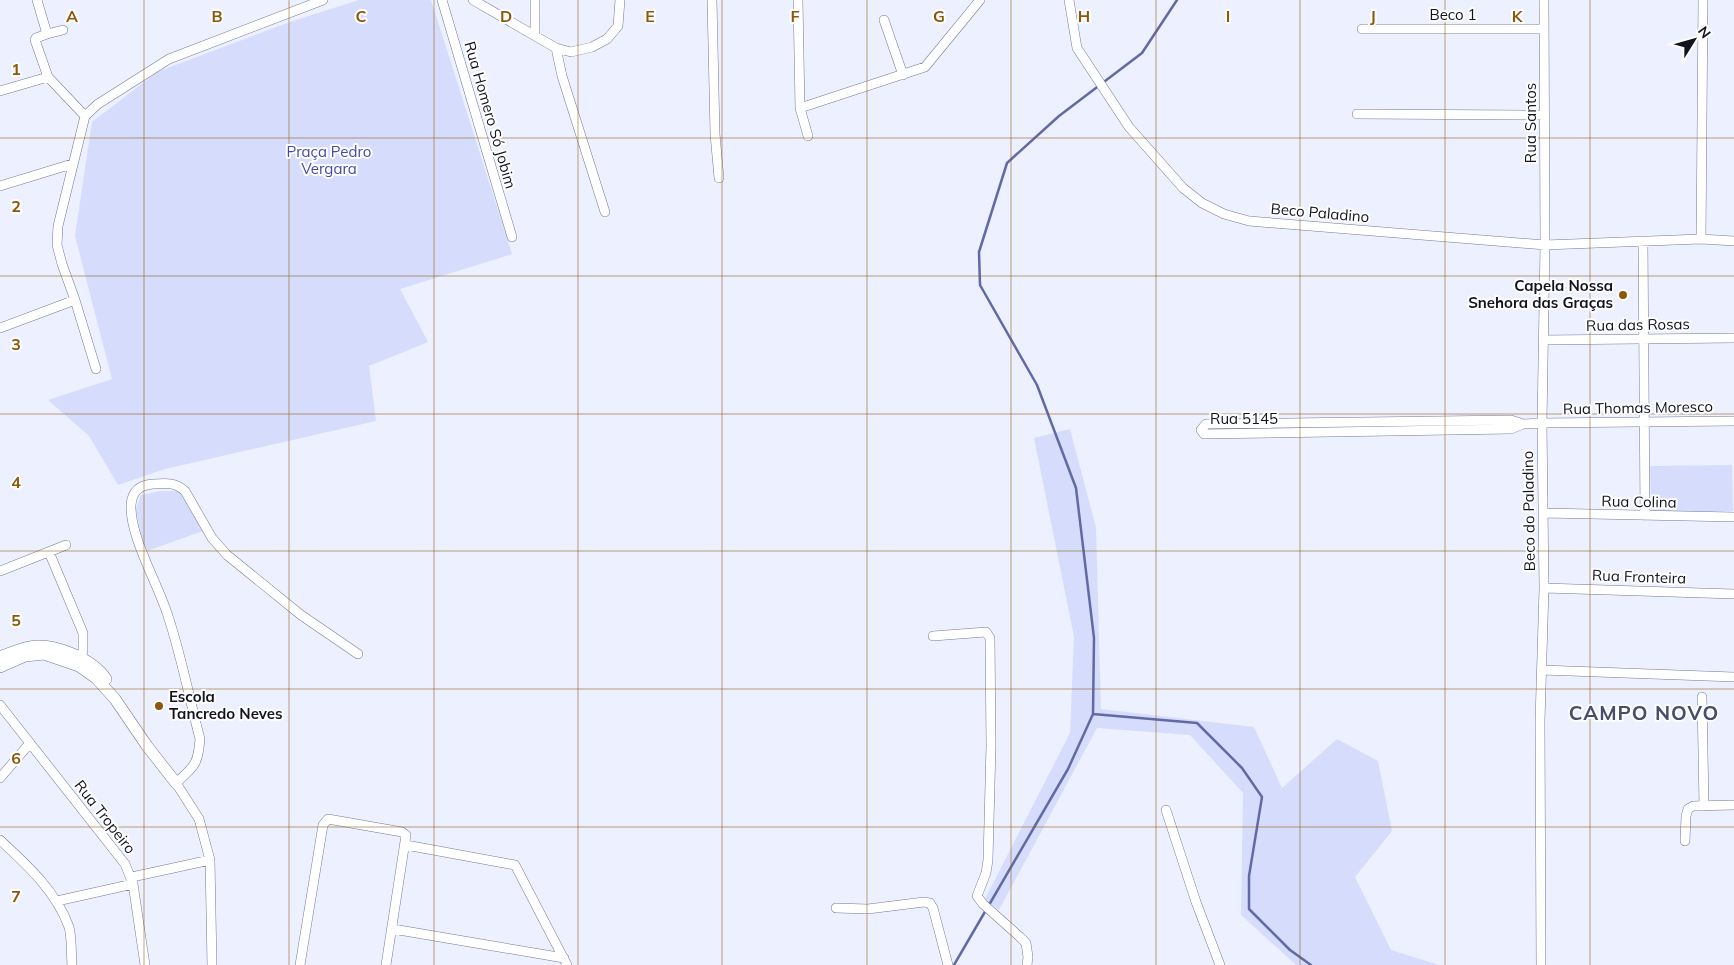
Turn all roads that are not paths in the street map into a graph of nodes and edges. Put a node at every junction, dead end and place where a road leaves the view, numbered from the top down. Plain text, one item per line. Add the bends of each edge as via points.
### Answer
1 (37, 0) edge
2 (323, 0) edge
3 (442, 0) edge
4 (473, 0) edge
5 (535, 0) edge
6 (620, 0) edge
7 (712, 0) edge
8 (798, 0) edge
9 (980, 0) edge
10 (1069, 0) edge
11 (1544, 0) edge
12 (1703, 0) edge
13 (884, 20) dead end
14 (1362, 29) dead end
15 (1544, 29) junction
16 (63, 30) dead end
17 (47, 34) junction
18 (535, 36) junction
19 (556, 48) junction
20 (903, 75) junction
21 (48, 77) junction
22 (0, 91) edge
23 (800, 108) junction
24 (1357, 114) dead end
25 (1544, 115) junction
26 (85, 116) junction
27 (808, 136) dead end
28 (72, 164) junction
29 (719, 178) dead end
30 (0, 186) edge
31 (605, 212) dead end
32 (512, 238) dead end
33 (1701, 239) junction
34 (1643, 241) junction
35 (1734, 241) edge
36 (1546, 245) junction
37 (75, 300) junction
38 (0, 328) edge
39 (1734, 338) edge
40 (1644, 339) junction
41 (1543, 340) junction
42 (96, 369) dead end
43 (1734, 421) edge
44 (1645, 422) junction
45 (1542, 423) junction
46 (1334, 428) junction
47 (1544, 513) junction
48 (1645, 516) junction
49 (1734, 518) edge
50 (66, 545) dead end
51 (49, 552) junction
52 (0, 570) edge
53 (1544, 588) junction
54 (1734, 594) edge
55 (933, 636) dead end
56 (358, 654) dead end
57 (0, 657) edge
58 (80, 662) junction
59 (0, 667) edge
60 (1542, 670) junction
61 (1734, 677) edge
62 (1702, 697) dead end
63 (0, 705) edge
64 (30, 743) junction
65 (0, 778) edge
66 (176, 783) junction
67 (1734, 805) edge
68 (1704, 806) junction
69 (1166, 810) dead end
70 (0, 840) edge
71 (1685, 841) dead end
72 (406, 845) junction
73 (210, 860) junction
74 (132, 880) junction
75 (57, 901) junction
76 (836, 908) dead end
77 (393, 929) junction
78 (566, 962) edge
79 (72, 965) edge
80 (145, 965) edge
81 (212, 965) edge
82 (301, 965) edge
83 (386, 965) edge
84 (948, 965) edge
85 (1027, 965) edge
86 (1220, 965) edge
87 (1541, 965) edge

1 - 17 street
2 - 26 street via 169,59 98,104
3 - 32 street, Rua Homero Só Jobim
4 - 18 street
5 - 18 street
6 - 19 street via 618,26 606,39 592,47 571,52
7 - 29 street
8 - 23 street
9 - 20 street via 926,67
10 - 36 street, Beco Paladino via 1077,48 1128,127 1183,188 1202,203 1249,221
11 - 15 street, Rua Santos
12 - 33 street
13 - 20 street
14 - 15 street, Beco 1
15 - 25 street, Rua Santos
16 - 17 street
17 - 21 street via 36,39
18 - 19 street
19 - 31 street
20 - 23 street
21 - 22 street
21 - 26 street
23 - 27 street
24 - 25 street
25 - 36 street, Rua Santos
26 - 28 street
28 - 30 street
28 - 37 street via 57,245
33 - 34 street
33 - 35 street
34 - 36 street
34 - 40 street
36 - 41 street, Beco do Paladino
37 - 38 street
37 - 42 street
39 - 40 street, Rua das Rosas
40 - 41 street, Rua das Rosas
40 - 44 street
41 - 45 street, Beco do Paladino
43 - 44 street, Rua Thomas Moresco
44 - 45 street, Rua Thomas Moresco
44 - 48 street
45 - 46 street, Rua 5145 via 1523,424 1511,420
45 - 47 street, Beco do Paladino
46 - 46 street, Rua 5145 via 1206,424 1201,430 1204,434
47 - 48 street, Rua Colina
47 - 53 street, Beco do Paladino
48 - 49 street, Rua Colina
50 - 51 street
51 - 52 street
51 - 58 street via 83,633
53 - 54 street, Rua Fronteira
53 - 60 street, Beco do Paladino
55 - 85 street via 986,632 990,638 988,860 977,896 1026,944
56 - 66 street via 301,616 227,555 212,538 185,491 178,485 146,484 139,487 131,506 136,538 167,613 200,739 198,758
57 - 58 street via 29,646 39,646 56,649
58 - 59 street via 44,654 25,656
58 - 66 street via 115,698
60 - 61 street
60 - 87 street, Beco do Paladino
62 - 68 street
63 - 64 street, Rua Tropeiro
64 - 65 street
64 - 74 street, Rua Tropeiro via 125,864
66 - 73 street via 199,819
67 - 68 street
68 - 71 street via 1688,809
69 - 86 street
70 - 75 street via 28,866
72 - 77 street
72 - 78 street via 515,865
72 - 82 street via 403,833 326,820
73 - 74 street
73 - 81 street
74 - 75 street
74 - 80 street, Rua Tropeiro
75 - 79 street via 69,928
76 - 84 street via 868,909 930,903
77 - 78 street
77 - 83 street

